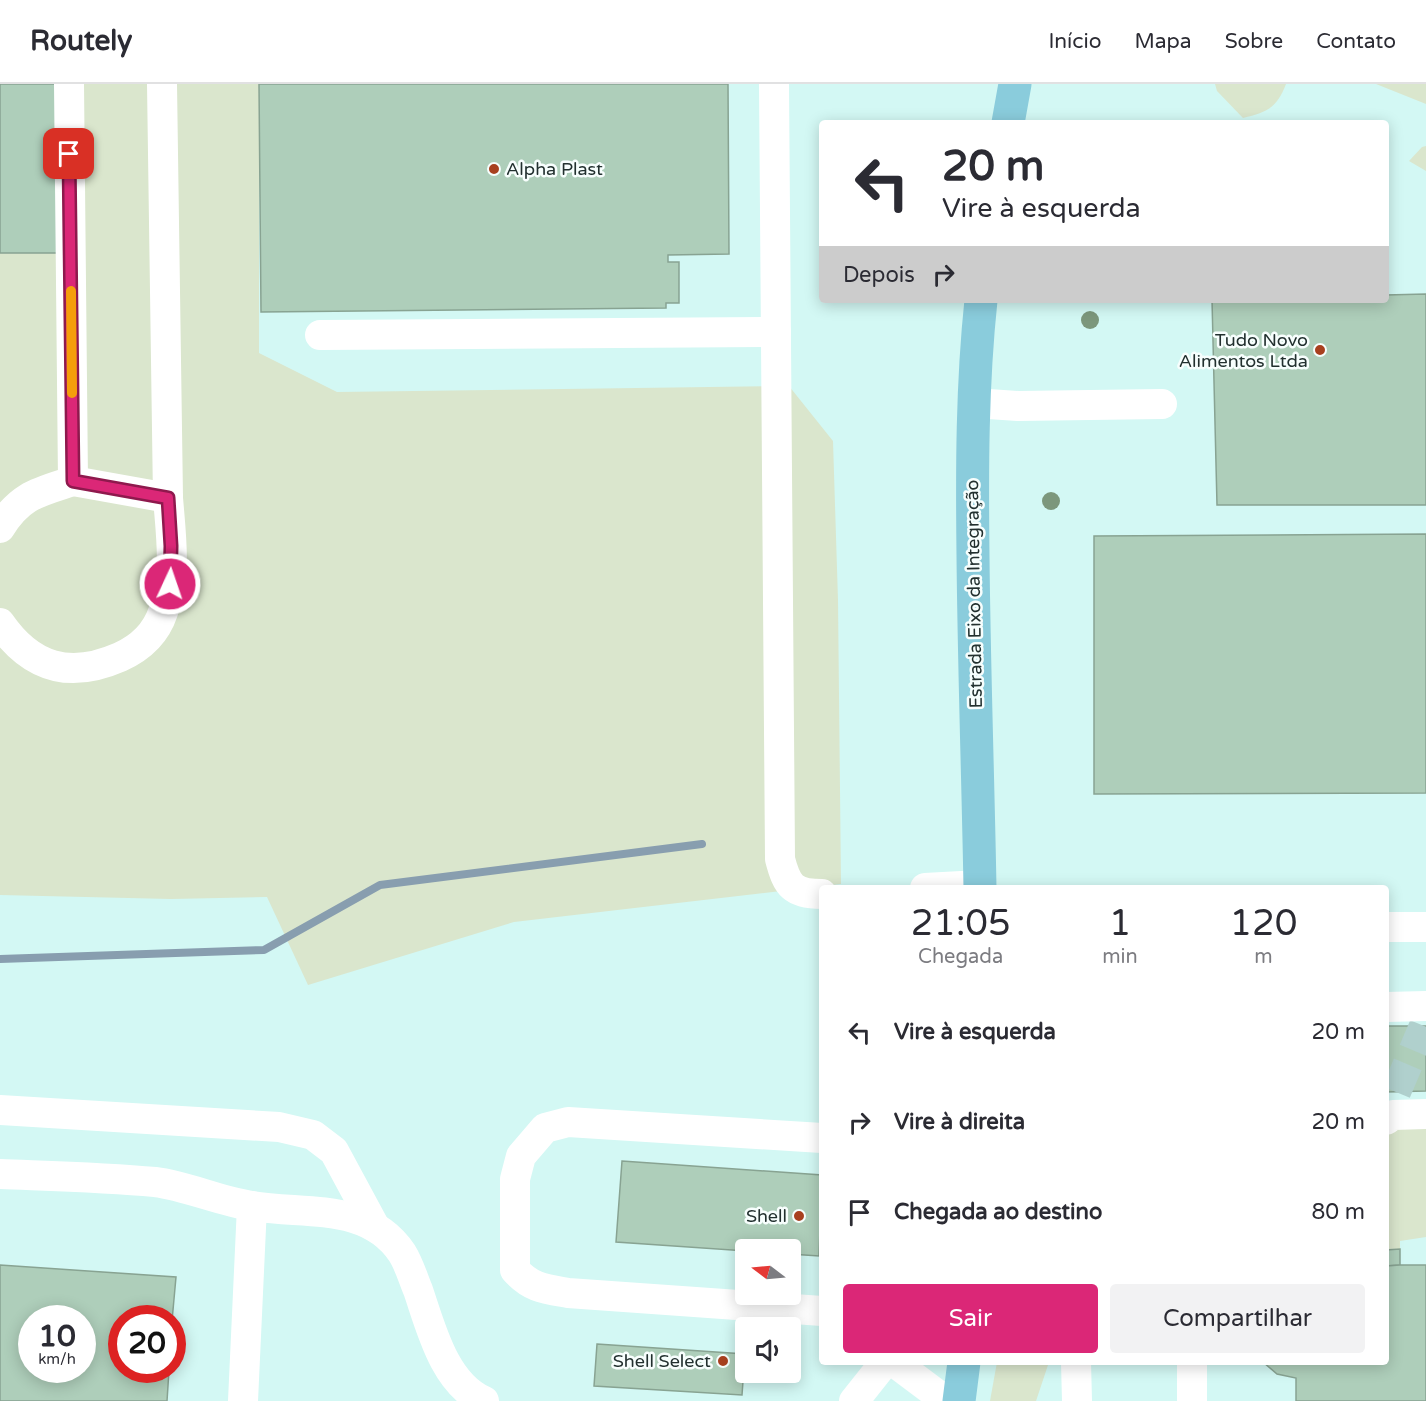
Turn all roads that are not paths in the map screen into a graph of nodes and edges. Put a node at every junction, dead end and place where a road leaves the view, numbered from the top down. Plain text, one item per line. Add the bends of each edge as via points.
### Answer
1 (69, 84) edge
2 (162, 84) edge
3 (774, 84) edge
4 (1015, 84) edge
5 (1009, 120) edge
6 (981, 303) edge
7 (776, 332) junction
8 (320, 335) dead end
9 (974, 403) junction
10 (1161, 404) dead end
11 (73, 481) junction
12 (168, 498) junction
13 (0, 528) edge
14 (0, 623) edge
15 (980, 885) edge
16 (819, 894) edge
17 (1389, 927) edge
18 (1426, 927) edge
19 (1389, 1008) edge
20 (1425, 1017) edge
21 (1392, 1109) edge
22 (0, 1110) edge
23 (1426, 1114) edge
24 (819, 1138) edge
25 (0, 1173) edge
26 (252, 1206) junction
27 (375, 1227) junction
28 (819, 1311) edge
29 (883, 1365) edge
30 (898, 1365) edge
31 (964, 1365) edge
32 (1076, 1365) edge
33 (1192, 1365) edge
34 (243, 1401) edge
35 (484, 1401) edge
36 (854, 1401) edge
37 (946, 1401) edge
38 (959, 1401) edge
39 (1077, 1401) edge
40 (1192, 1401) edge

1 - 11 street
2 - 12 street
3 - 7 street
4 - 5 main road
6 - 9 main road, Estrada Eixo da Integração
7 - 8 street
7 - 16 street via 780,859 792,887 798,892
9 - 10 street
9 - 15 main road, Estrada Eixo da Integração via 973,626
11 - 12 street
11 - 13 street via 28,496
12 - 14 street via 168,597 154,631 144,642 108,663 77,670 39,660
17 - 18 street
19 - 20 street
21 - 23 street
22 - 27 street via 279,1127 313,1135 334,1151
24 - 28 street via 568,1122 545,1128 521,1156 515,1179 515,1270 539,1288
25 - 26 street via 157,1183
26 - 27 street via 330,1212
26 - 34 street
27 - 35 street via 391,1238 403,1254 451,1370 473,1395
29 - 36 street
30 - 37 street
31 - 38 main road
32 - 39 street
33 - 40 street

